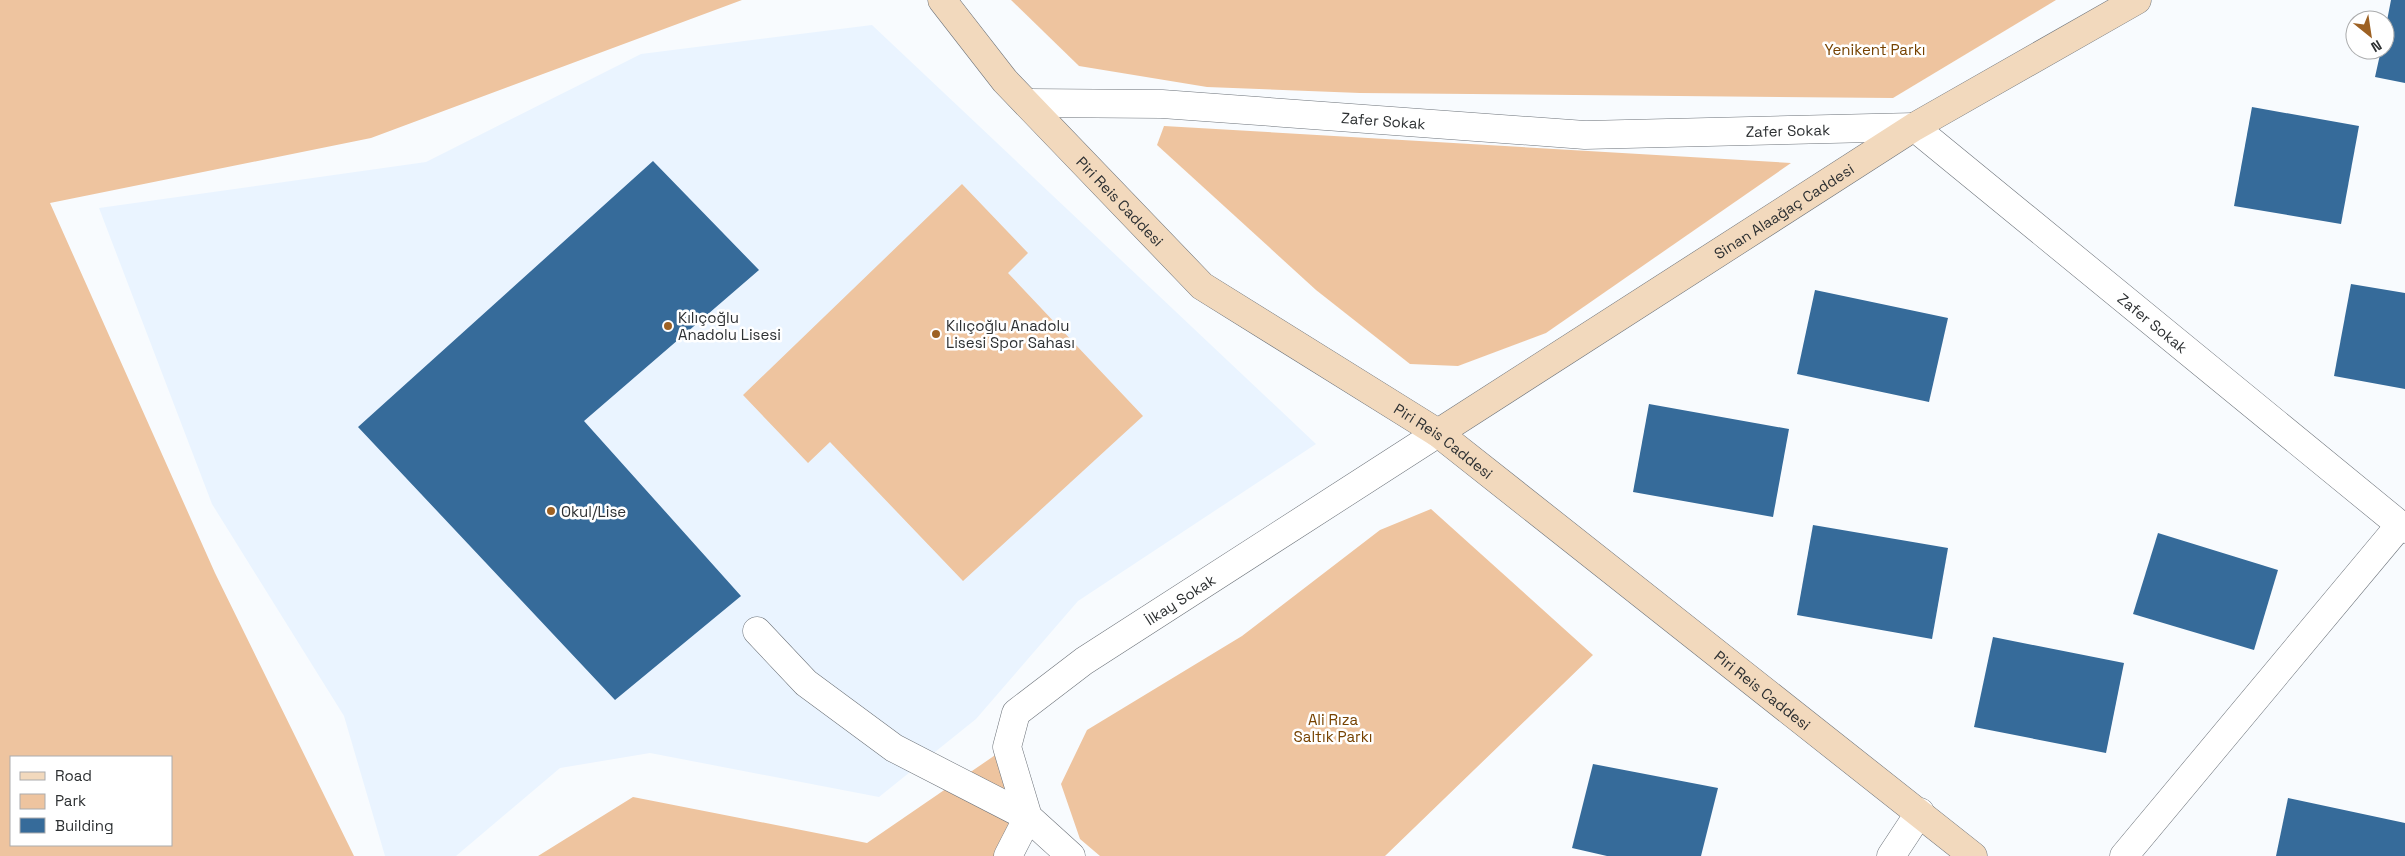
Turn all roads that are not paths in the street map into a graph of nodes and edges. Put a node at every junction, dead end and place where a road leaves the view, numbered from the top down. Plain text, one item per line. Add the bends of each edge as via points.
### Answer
1 (942, 0) edge
2 (2138, 0) edge
3 (1029, 103) junction
4 (1914, 127) junction
5 (1438, 433) junction
6 (2403, 526) edge
7 (757, 631) dead end
8 (1920, 812) junction
9 (1028, 817) junction
10 (1008, 856) edge
11 (1071, 856) edge
12 (1891, 856) edge
13 (1973, 856) edge
14 (2124, 856) edge

1 - 3 main road, Piri Reis Caddesi via 1005,81
2 - 4 main road, Sinan Alaağaç Caddesi
3 - 4 street, Zafer Sokak via 1162,104 1585,135
3 - 5 main road, Piri Reis Caddesi via 1202,286
4 - 5 main road, Sinan Alaağaç Caddesi
4 - 6 street, Zafer Sokak
5 - 8 main road, Piri Reis Caddesi
5 - 9 street, İlkay Sokak via 1084,661 1016,713 1007,747
6 - 14 street
7 - 9 street via 806,683 894,748
8 - 12 street
8 - 13 main road, Piri Reis Caddesi
9 - 10 street
9 - 11 street

